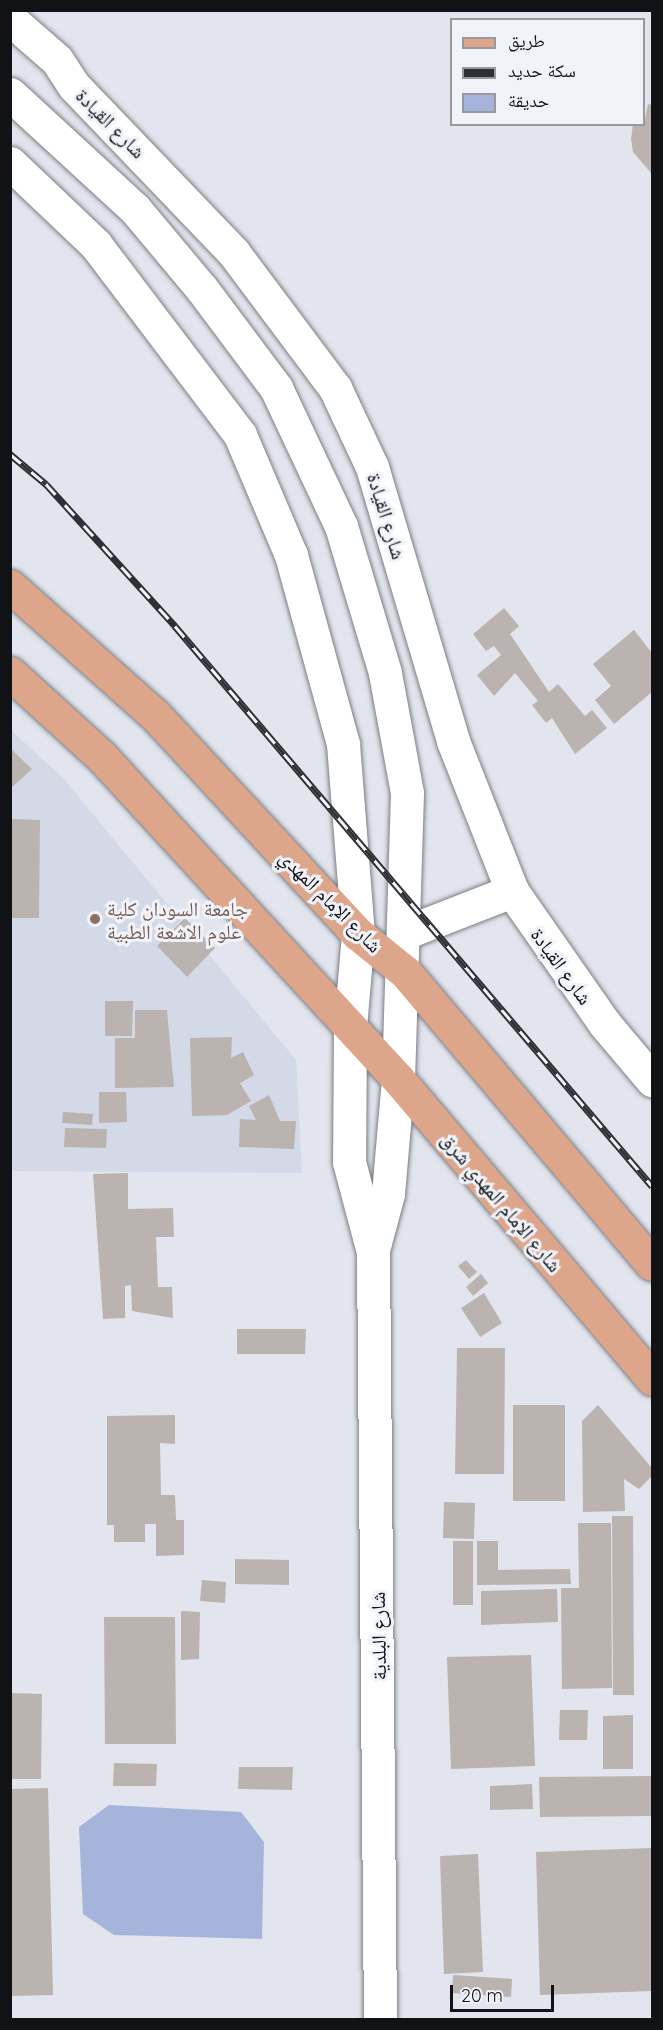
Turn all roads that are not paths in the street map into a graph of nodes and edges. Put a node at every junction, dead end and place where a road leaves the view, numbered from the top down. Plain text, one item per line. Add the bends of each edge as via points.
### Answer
1 (10, 19) edge
2 (10, 94) edge
3 (10, 163) edge
4 (10, 586) edge
5 (10, 673) edge
6 (512, 891) junction
7 (407, 932) junction
8 (358, 934) junction
9 (405, 972) junction
10 (350, 1028) junction
11 (398, 1079) junction
12 (652, 1080) edge
13 (373, 1252) junction
14 (652, 1264) edge
15 (652, 1379) edge
16 (380, 2019) edge

1 - 6 street, شارع القيادة via 57,60 74,86 234,253 334,388 372,467 453,741
2 - 7 street via 135,209 281,398 341,526 385,673 407,793
3 - 8 street via 96,245 240,435 291,555 326,668 343,744
4 - 8 main road, شارع الإمام المهدي via 156,716
5 - 10 main road via 102,757
6 - 7 street
6 - 12 street, شارع القيادة via 604,1023
7 - 9 street
8 - 9 main road, شارع الإمام المهدي
8 - 10 street
9 - 11 street
9 - 14 main road, شارع الإمام المهدي
10 - 11 main road, شارع الإمام المهدي شرق
10 - 13 street via 349,1162
11 - 13 street via 388,1194
11 - 15 main road, شارع الإمام المهدي شرق
13 - 16 street, شارع البلدية

